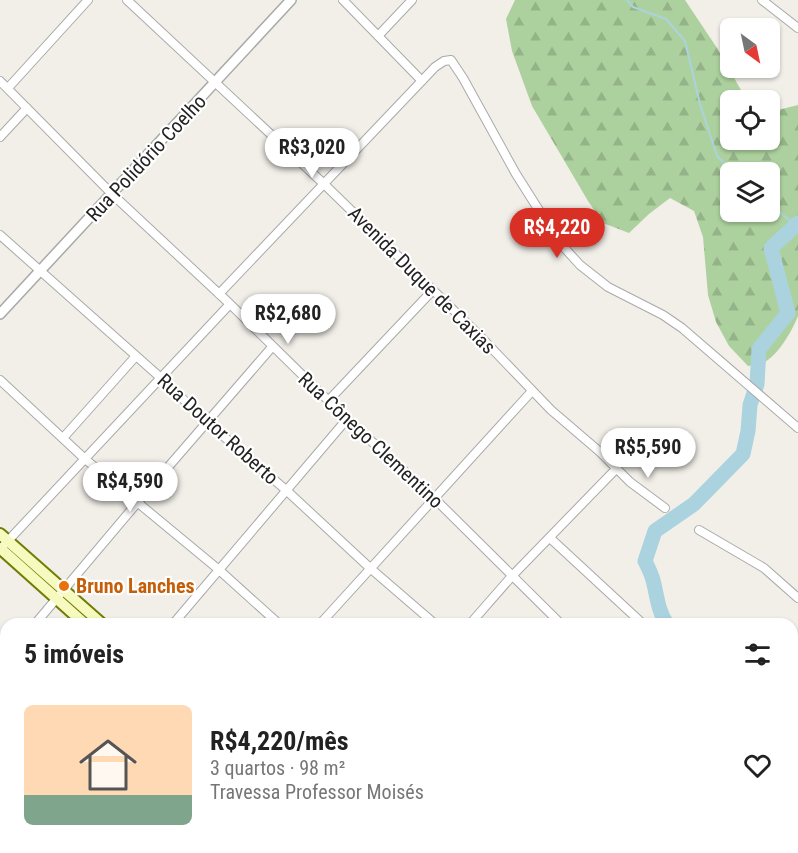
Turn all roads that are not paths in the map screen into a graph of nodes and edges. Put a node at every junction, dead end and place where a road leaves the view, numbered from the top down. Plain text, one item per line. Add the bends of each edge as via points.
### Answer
1 (88, 0) edge
2 (127, 0) edge
3 (291, 0) edge
4 (343, 0) edge
5 (412, 0) edge
6 (762, 0) edge
7 (798, 28) edge
8 (378, 36) junction
9 (0, 81) edge
10 (422, 81) junction
11 (215, 84) junction
12 (8, 88) junction
13 (27, 108) junction
14 (0, 137) edge
15 (324, 184) junction
16 (112, 194) junction
17 (0, 236) edge
18 (39, 271) junction
19 (433, 290) junction
20 (219, 294) junction
21 (230, 304) junction
22 (0, 314) edge
23 (272, 347) junction
24 (136, 356) junction
25 (161, 378) junction
26 (0, 380) edge
27 (532, 391) junction
28 (329, 400) junction
29 (347, 419) junction
30 (207, 422) junction
31 (798, 428) edge
32 (63, 438) junction
33 (85, 459) junction
34 (616, 469) junction
35 (286, 490) junction
36 (435, 499) junction
37 (137, 502) junction
38 (665, 508) dead end
39 (699, 530) dead end
40 (550, 538) junction
41 (2, 544) edge
42 (370, 568) junction
43 (218, 569) junction
44 (512, 576) junction
45 (60, 594) junction
46 (798, 598) edge
47 (40, 618) edge
48 (80, 618) edge
49 (94, 618) edge
50 (178, 618) edge
51 (272, 618) edge
52 (325, 618) edge
53 (428, 618) edge
54 (475, 618) edge
55 (555, 618) edge
56 (637, 618) edge

1 - 12 street
2 - 11 street, Avenida Duque de Caxias
3 - 11 street, Rua Polidório Coelho
4 - 8 street
5 - 8 street
6 - 7 street
8 - 10 street
9 - 12 street, Rua Cônego Clementino
10 - 15 street
10 - 31 street via 440,63 451,60 516,174 559,242 580,265 608,287 682,328
11 - 15 street, Avenida Duque de Caxias
11 - 16 street, Rua Polidório Coelho
12 - 13 street, Rua Cônego Clementino
13 - 14 street
13 - 16 street, Rua Cônego Clementino
15 - 19 street, Avenida Duque de Caxias
15 - 20 street
16 - 18 street, Rua Polidório Coelho
16 - 20 street, Rua Cônego Clementino
17 - 18 street, Rua Doutor Roberto
18 - 22 street, Rua Polidório Coelho
18 - 24 street, Rua Doutor Roberto
19 - 27 street, Avenida Duque de Caxias
19 - 28 street
20 - 21 street, Rua Cônego Clementino
21 - 23 street, Rua Cônego Clementino
21 - 25 street
23 - 28 street, Rua Cônego Clementino
23 - 30 street
24 - 25 street, Rua Doutor Roberto
24 - 32 street
25 - 30 street, Rua Doutor Roberto
25 - 33 street
26 - 32 street
27 - 34 street, Avenida Duque de Caxias
27 - 36 street
28 - 29 street, Rua Cônego Clementino
29 - 35 street
29 - 36 street, Rua Cônego Clementino
30 - 35 street, Rua Doutor Roberto
30 - 37 street
32 - 33 street
33 - 37 street
33 - 41 street
34 - 38 street, Avenida Duque de Caxias
34 - 40 street
35 - 42 street, Rua Doutor Roberto
35 - 43 street
36 - 42 street
36 - 44 street, Rua Cônego Clementino
37 - 43 street
37 - 45 street
39 - 46 street via 764,568
40 - 44 street
40 - 56 street
41 - 45 main road
42 - 52 street
42 - 53 street, Rua Doutor Roberto
43 - 50 street
43 - 51 street
44 - 54 street
44 - 55 street, Rua Cônego Clementino
45 - 47 street
45 - 48 main road
45 - 49 main road

